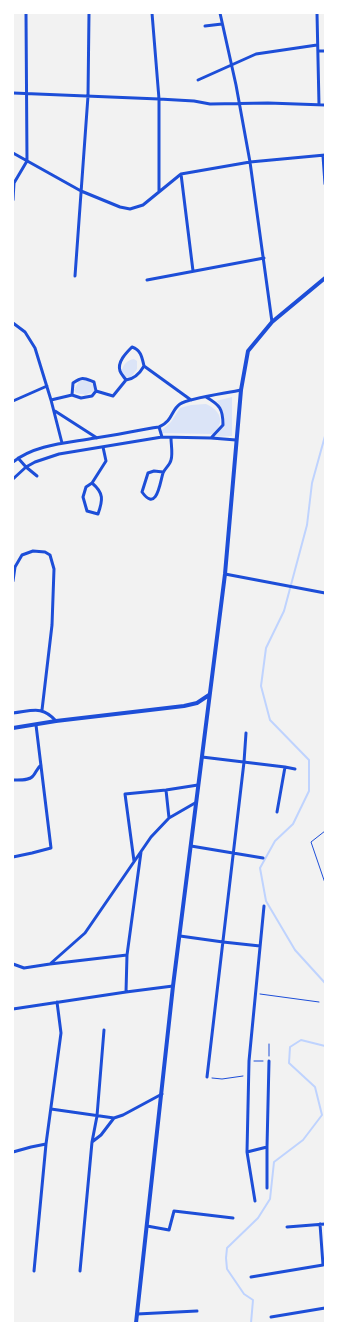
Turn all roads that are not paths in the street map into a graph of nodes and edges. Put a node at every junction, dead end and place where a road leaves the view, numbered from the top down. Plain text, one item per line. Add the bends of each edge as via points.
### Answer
1 (26, 13) edge
2 (89, 13) edge
3 (152, 13) edge
4 (220, 13) edge
5 (317, 13) edge
6 (222, 24) junction
7 (205, 26) dead end
8 (318, 45) junction
9 (318, 51) junction
10 (325, 51) edge
11 (231, 65) junction
12 (198, 80) dead end
13 (13, 93) edge
14 (27, 93) junction
15 (88, 96) junction
16 (159, 99) junction
17 (239, 102) junction
18 (319, 105) junction
19 (325, 105) edge
20 (13, 153) edge
21 (324, 155) edge
22 (27, 161) junction
23 (250, 162) junction
24 (181, 174) junction
25 (14, 182) edge
26 (325, 184) edge
27 (82, 191) junction
28 (159, 191) junction
29 (13, 200) edge
30 (264, 258) junction
31 (193, 271) junction
32 (75, 276) dead end
33 (325, 278) edge
34 (147, 280) dead end
35 (272, 322) junction
36 (13, 323) edge
37 (144, 366) junction
38 (126, 380) junction
39 (47, 386) junction
40 (241, 390) junction
41 (96, 391) junction
42 (72, 395) junction
43 (206, 397) junction
44 (14, 399) edge
45 (51, 400) junction
46 (191, 400) junction
47 (55, 412) junction
48 (159, 426) junction
49 (162, 437) junction
50 (97, 438) junction
51 (171, 438) junction
52 (211, 438) junction
53 (236, 440) junction
54 (62, 443) junction
55 (103, 446) junction
56 (18, 458) junction
57 (13, 462) edge
58 (26, 467) junction
59 (163, 472) junction
60 (37, 476) dead end
61 (13, 479) edge
62 (92, 483) junction
63 (225, 574) junction
64 (13, 581) edge
65 (325, 593) edge
66 (209, 695) junction
67 (42, 710) junction
68 (13, 713) edge
69 (56, 721) junction
70 (36, 725) junction
71 (13, 728) edge
72 (246, 733) dead end
73 (202, 757) junction
74 (244, 762) junction
75 (41, 765) junction
76 (285, 767) junction
77 (295, 769) dead end
78 (13, 780) edge
79 (198, 785) junction
80 (166, 790) junction
81 (195, 803) junction
82 (277, 812) dead end
83 (168, 818) junction
84 (191, 846) junction
85 (141, 850) junction
86 (233, 853) junction
87 (13, 857) edge
88 (263, 858) dead end
89 (134, 861) junction
90 (264, 906) dead end
91 (180, 936) junction
92 (223, 942) junction
93 (260, 946) junction
94 (127, 955) junction
95 (13, 964) edge
96 (50, 964) junction
97 (173, 986) junction
98 (126, 992) junction
99 (57, 1002) junction
100 (13, 1009) edge
101 (104, 1030) dead end
102 (269, 1061) road end
103 (207, 1077) road end
104 (162, 1094) junction
105 (51, 1109) junction
106 (97, 1116) junction
107 (114, 1118) junction
108 (92, 1142) junction
109 (46, 1144) junction
110 (267, 1147) junction
111 (13, 1152) edge
112 (247, 1152) junction
113 (267, 1188) dead end
114 (255, 1201) dead end
115 (233, 1218) dead end
116 (320, 1224) junction
117 (325, 1224) edge
118 (147, 1226) junction
119 (287, 1227) dead end
120 (34, 1271) dead end
121 (80, 1271) dead end
122 (251, 1277) dead end
123 (325, 1308) edge
124 (197, 1310) dead end
125 (136, 1314) junction
126 (272, 1317) dead end
127 (136, 1323) edge

1 - 14 street
2 - 15 street
3 - 16 street
4 - 6 street
5 - 8 street
6 - 7 street
6 - 11 street
8 - 9 street
8 - 11 street via 256,54
9 - 10 street
9 - 18 street
11 - 12 street
11 - 17 street
13 - 14 street
14 - 15 street
14 - 22 street
15 - 16 street
15 - 27 street
16 - 17 street via 210,104
16 - 28 street
17 - 18 street
17 - 23 street
18 - 19 street
20 - 22 street
21 - 23 street
21 - 26 street
22 - 25 street
22 - 27 street
23 - 24 street
23 - 30 street
24 - 28 street
24 - 31 street
25 - 29 street
27 - 28 street via 130,209 142,205
27 - 32 street
30 - 31 street
30 - 35 street
31 - 34 street
33 - 35 main road
35 - 40 main road via 248,351
36 - 39 street via 26,332 35,348
37 - 38 street via 139,374
37 - 38 street via 142,355 132,347 120,364 120,371
37 - 46 street
38 - 41 street via 113,396
39 - 44 street
39 - 45 street
40 - 43 street
40 - 53 main road
41 - 42 street via 92,396 82,398
41 - 42 street via 94,382 80,378 73,383
42 - 45 street
43 - 46 street
43 - 52 street via 218,404 223,415 223,425
45 - 47 street
46 - 48 street via 179,404 166,423
47 - 50 street
47 - 54 street
48 - 49 street
48 - 50 street
49 - 51 street
49 - 55 street
50 - 54 street
51 - 52 street
51 - 59 street via 171,460
52 - 53 street
53 - 63 main road
54 - 56 street via 35,450
55 - 58 street via 48,457
55 - 62 street via 106,461
56 - 57 street
56 - 58 street
58 - 60 street
58 - 61 street
59 - 59 street via 154,471 148,474 142,492 145,496 151,498 158,494
62 - 62 street via 86,487 83,497 87,511 98,514 102,502 100,489
63 - 65 street
63 - 66 main road
64 - 67 street via 15,567 22,555 33,551 50,555 54,569 52,625
66 - 69 main road via 197,703 184,706
66 - 73 main road
67 - 68 street
67 - 69 street
69 - 70 main road
70 - 71 main road
70 - 75 street
72 - 74 street
73 - 74 street
73 - 79 main road
74 - 76 street
74 - 86 street
75 - 78 street via 34,776
75 - 87 street via 51,848
76 - 77 street
76 - 82 street
79 - 80 street
79 - 81 main road
80 - 83 street
80 - 89 street via 125,794
81 - 83 street
81 - 84 main road
83 - 85 street
84 - 86 street
84 - 91 main road
85 - 89 street
85 - 94 street
86 - 88 street
86 - 92 street
89 - 96 street via 85,933
90 - 93 street
91 - 92 street
91 - 97 main road
92 - 93 street
92 - 103 street
93 - 112 street via 249,1061
94 - 96 street
94 - 98 street
95 - 96 street via 24,968
97 - 98 street
97 - 104 main road
98 - 99 street
99 - 100 street
99 - 105 street via 62,1034
101 - 106 street
102 - 110 street
104 - 107 street
104 - 118 main road
105 - 106 street
105 - 109 street
106 - 107 street
106 - 108 street
107 - 108 street
108 - 121 street
109 - 111 street
109 - 120 street
110 - 112 street
110 - 113 street
112 - 114 street
115 - 118 street via 174,1211 168,1230
116 - 117 street
116 - 119 street
116 - 122 street via 323,1265
118 - 125 main road
123 - 126 street
124 - 125 street
125 - 127 main road

